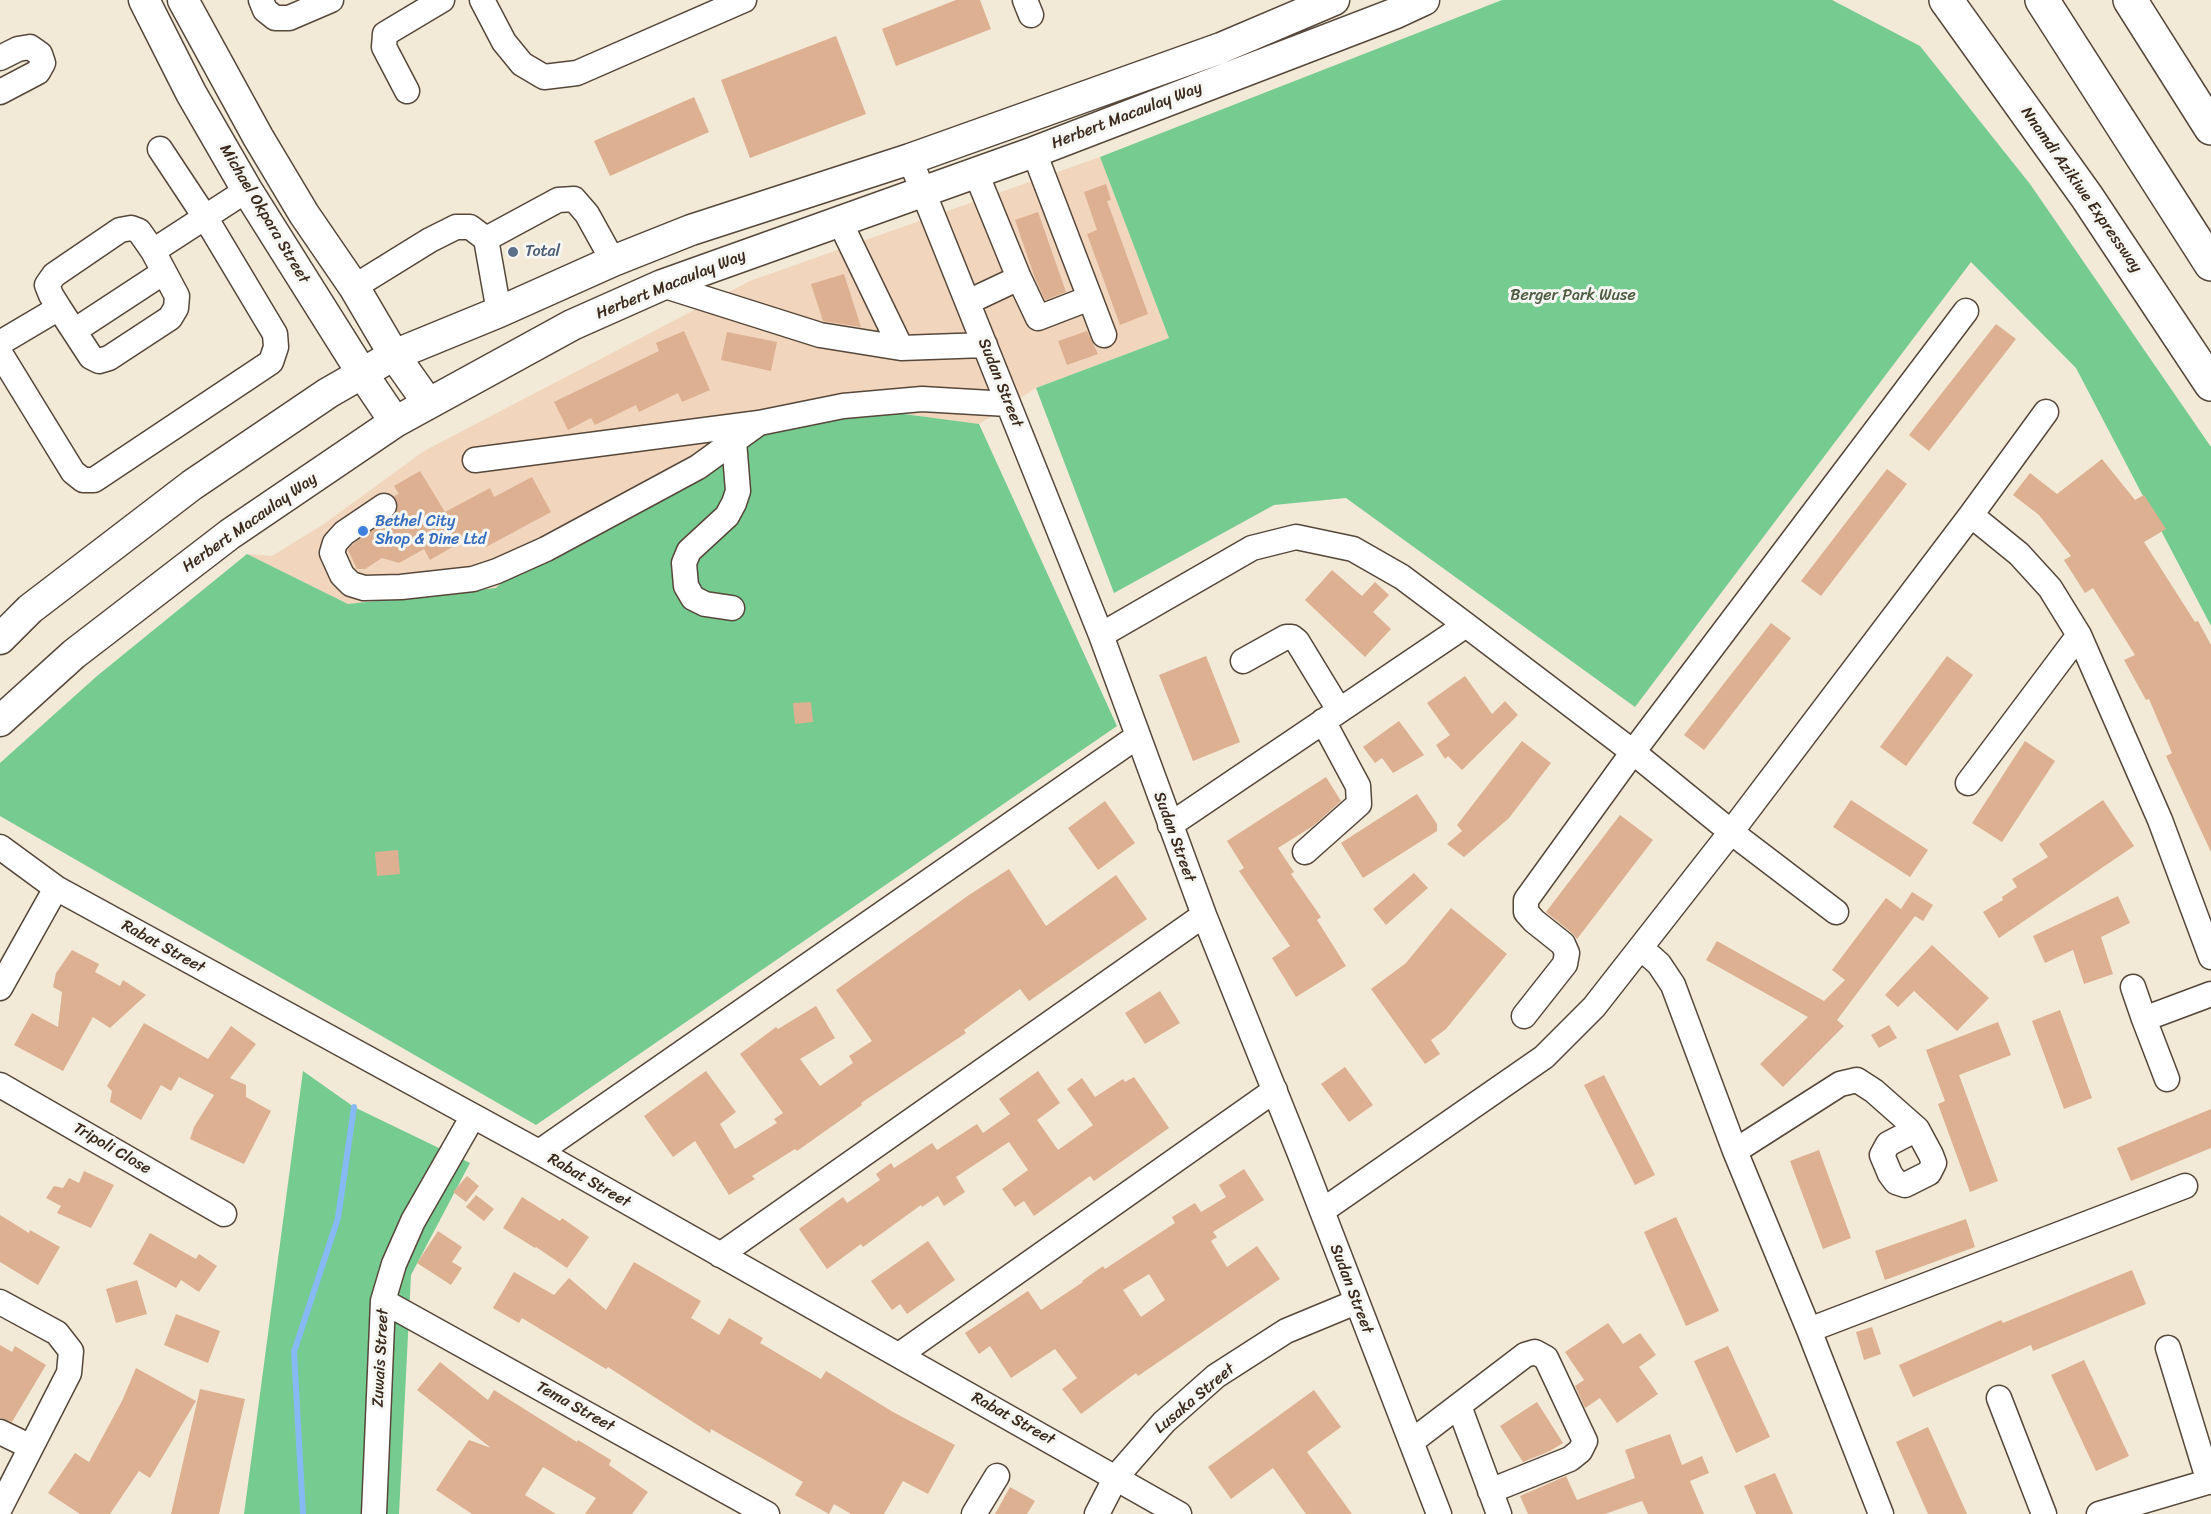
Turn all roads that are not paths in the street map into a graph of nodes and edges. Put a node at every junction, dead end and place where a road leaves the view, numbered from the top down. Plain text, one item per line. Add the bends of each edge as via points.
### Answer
1 (144, 0) edge
2 (183, 0) edge
3 (261, 0) edge
4 (332, 0) edge
5 (442, 0) edge
6 (482, 0) edge
7 (744, 0) edge
8 (1334, 0) edge
9 (1424, 0) edge
10 (1924, 0) edge
11 (1946, 0) edge
12 (2130, 0) edge
13 (2043, 1) edge
14 (1987, 55) junction
15 (0, 58) edge
16 (407, 91) dead end
17 (0, 92) edge
18 (2211, 128) edge
19 (160, 149) dead end
20 (1034, 152) junction
21 (910, 159) junction
22 (976, 173) junction
23 (247, 190) junction
24 (924, 192) junction
25 (205, 217) junction
26 (840, 222) junction
27 (486, 239) junction
28 (613, 261) junction
29 (158, 262) junction
30 (2211, 264) edge
31 (1019, 278) junction
32 (662, 285) junction
33 (354, 287) junction
34 (1090, 298) junction
35 (968, 302) junction
36 (59, 308) junction
37 (1966, 311) dead end
38 (499, 312) junction
39 (74, 330) junction
40 (1104, 335) dead end
41 (0, 344) edge
42 (985, 345) junction
43 (901, 348) junction
44 (0, 353) edge
45 (394, 355) junction
46 (362, 373) junction
47 (2211, 384) edge
48 (428, 403) junction
49 (1008, 404) junction
50 (2046, 412) dead end
51 (395, 422) junction
52 (759, 423) junction
53 (734, 441) junction
54 (475, 460) dead end
55 (384, 506) dead end
56 (1971, 514) junction
57 (732, 608) dead end
58 (1466, 625) junction
59 (1101, 635) junction
60 (2079, 635) junction
61 (0, 639) edge
62 (1244, 661) dead end
63 (1331, 715) junction
64 (0, 721) edge
65 (1138, 736) junction
66 (1633, 752) junction
67 (1968, 783) dead end
68 (1170, 825) junction
69 (1731, 832) junction
70 (0, 847) edge
71 (1305, 852) dead end
72 (56, 888) junction
73 (1836, 912) dead end
74 (1204, 915) junction
75 (1641, 948) junction
76 (2211, 957) edge
77 (2133, 987) dead end
78 (0, 988) edge
79 (2211, 994) edge
80 (1524, 1016) dead end
81 (2144, 1019) junction
82 (2167, 1079) dead end
83 (0, 1085) edge
84 (1275, 1090) junction
85 (473, 1116) junction
86 (1917, 1129) dead end
87 (1735, 1150) junction
88 (539, 1152) junction
89 (2185, 1186) dead end
90 (1322, 1211) junction
91 (224, 1214) dead end
92 (720, 1255) junction
93 (383, 1301) junction
94 (0, 1302) edge
95 (1356, 1302) junction
96 (1809, 1330) junction
97 (2168, 1348) dead end
98 (899, 1355) junction
99 (1999, 1398) dead end
100 (1459, 1406) junction
101 (0, 1432) edge
102 (1411, 1442) junction
103 (31, 1447) junction
104 (997, 1476) dead end
105 (1116, 1478) junction
106 (2210, 1482) edge
107 (1491, 1491) junction
108 (0, 1509) edge
109 (375, 1513) edge
110 (6, 1514) edge
111 (766, 1514) edge
112 (974, 1514) edge
113 (1096, 1514) edge
114 (1179, 1514) edge
115 (1439, 1514) edge
116 (1499, 1514) edge
117 (1881, 1514) edge
118 (2044, 1514) edge
119 (2099, 1514) edge

1 - 23 main road, Michael Okpara Street via 191,93
2 - 33 main road via 258,137
3 - 4 street via 275,18 289,18
5 - 16 street via 385,34 384,47
6 - 7 street via 504,42 522,64 544,77 577,73
8 - 21 main road, Herbert Macaulay Way via 1221,48
9 - 20 main road, Herbert Macaulay Way
10 - 14 highway
11 - 14 highway, Nnamdi Azikiwe Expressway
12 - 18 highway
13 - 30 highway
14 - 47 highway, Nnamdi Azikiwe Expressway
15 - 17 street via 30,47 40,54 43,63 38,72
19 - 25 street
20 - 22 main road, Herbert Macaulay Way
20 - 34 street
21 - 24 street, Sudan Street
21 - 28 main road, Herbert Macaulay Way via 691,230
22 - 24 main road, Herbert Macaulay Way
22 - 31 street
23 - 25 street
23 - 46 main road, Michael Okpara Street
24 - 26 main road, Herbert Macaulay Way
24 - 35 street, Sudan Street
25 - 29 street
25 - 44 street via 276,334 276,347 270,362 114,467 94,480 83,480 73,472
26 - 32 main road, Herbert Macaulay Way
26 - 43 street
27 - 28 street via 558,200 574,199 587,214
27 - 33 street via 470,227 456,227
27 - 38 street
28 - 38 main road, Herbert Macaulay Way
29 - 36 street via 139,231 120,230 54,275 47,285
29 - 39 street
29 - 39 street via 177,296 170,318 99,361 91,357
31 - 34 street via 1038,318
31 - 35 street
32 - 43 street via 820,335
32 - 48 main road, Herbert Macaulay Way via 572,325
33 - 45 main road
34 - 40 street
35 - 42 street, Sudan Street
36 - 39 street
36 - 41 street
37 - 66 street
38 - 45 main road, Herbert Macaulay Way
42 - 43 street
42 - 49 street, Sudan Street
45 - 46 main road, Herbert Macaulay Way
45 - 48 main road
46 - 51 main road, Michael Okpara Street
46 - 61 main road, Herbert Macaulay Way via 192,485 30,609
48 - 51 main road, Herbert Macaulay Way
49 - 52 street via 922,399 843,406
49 - 59 street, Sudan Street
50 - 56 street
51 - 64 main road, Herbert Macaulay Way via 230,534 74,654
52 - 53 street
52 - 54 street
53 - 55 street via 698,467 546,549 473,579 401,587 364,588 351,584 332,553 335,543
53 - 57 street via 738,491 734,503 727,516 688,551 684,563 686,585 693,598
56 - 60 street via 2019,554 2050,588
56 - 69 street
58 - 59 street via 1402,577 1353,549 1296,537 1252,548
58 - 63 street
58 - 66 street
59 - 65 street, Sudan Street
60 - 67 street
60 - 76 street via 2160,820
62 - 63 street via 1286,637 1297,641
63 - 68 street
63 - 71 street via 1358,786 1359,804
65 - 68 street, Sudan Street
65 - 88 street
66 - 69 street
66 - 80 street via 1526,900 1526,912 1563,944 1567,953 1565,964
68 - 74 street, Sudan Street
69 - 73 street
69 - 75 street
70 - 72 street, Rabat Street
72 - 78 street
72 - 85 street, Rabat Street
74 - 84 street, Sudan Street
74 - 92 street
75 - 87 street via 1659,964 1673,985
75 - 90 street via 1594,1007 1544,1057
77 - 81 street
79 - 81 street
81 - 82 street
83 - 91 street, Tripoli Close
84 - 90 street, Sudan Street
84 - 98 street
85 - 88 street, Rabat Street
85 - 93 street, Zuwais Street via 413,1221
86 - 87 street via 1857,1080 1840,1084
87 - 96 street
88 - 92 street, Rabat Street
89 - 96 street
90 - 95 street, Sudan Street
92 - 98 street, Rabat Street
93 - 109 street, Zuwais Street
93 - 111 street, Tema Street
94 - 103 street via 57,1333 71,1351 69,1373
95 - 102 street, Sudan Street
95 - 105 street, Lusaka Street via 1286,1331 1216,1376 1164,1422
96 - 117 street
97 - 106 street
98 - 105 street, Rabat Street
99 - 118 street
100 - 102 street
100 - 107 street
100 - 107 street via 1525,1355 1535,1352 1546,1358 1585,1441 1570,1459
101 - 103 street
102 - 115 street, Sudan Street
103 - 108 street
104 - 112 street
105 - 113 street, Lusaka Street
105 - 114 street, Rabat Street
106 - 119 street
107 - 116 street
108 - 110 street

